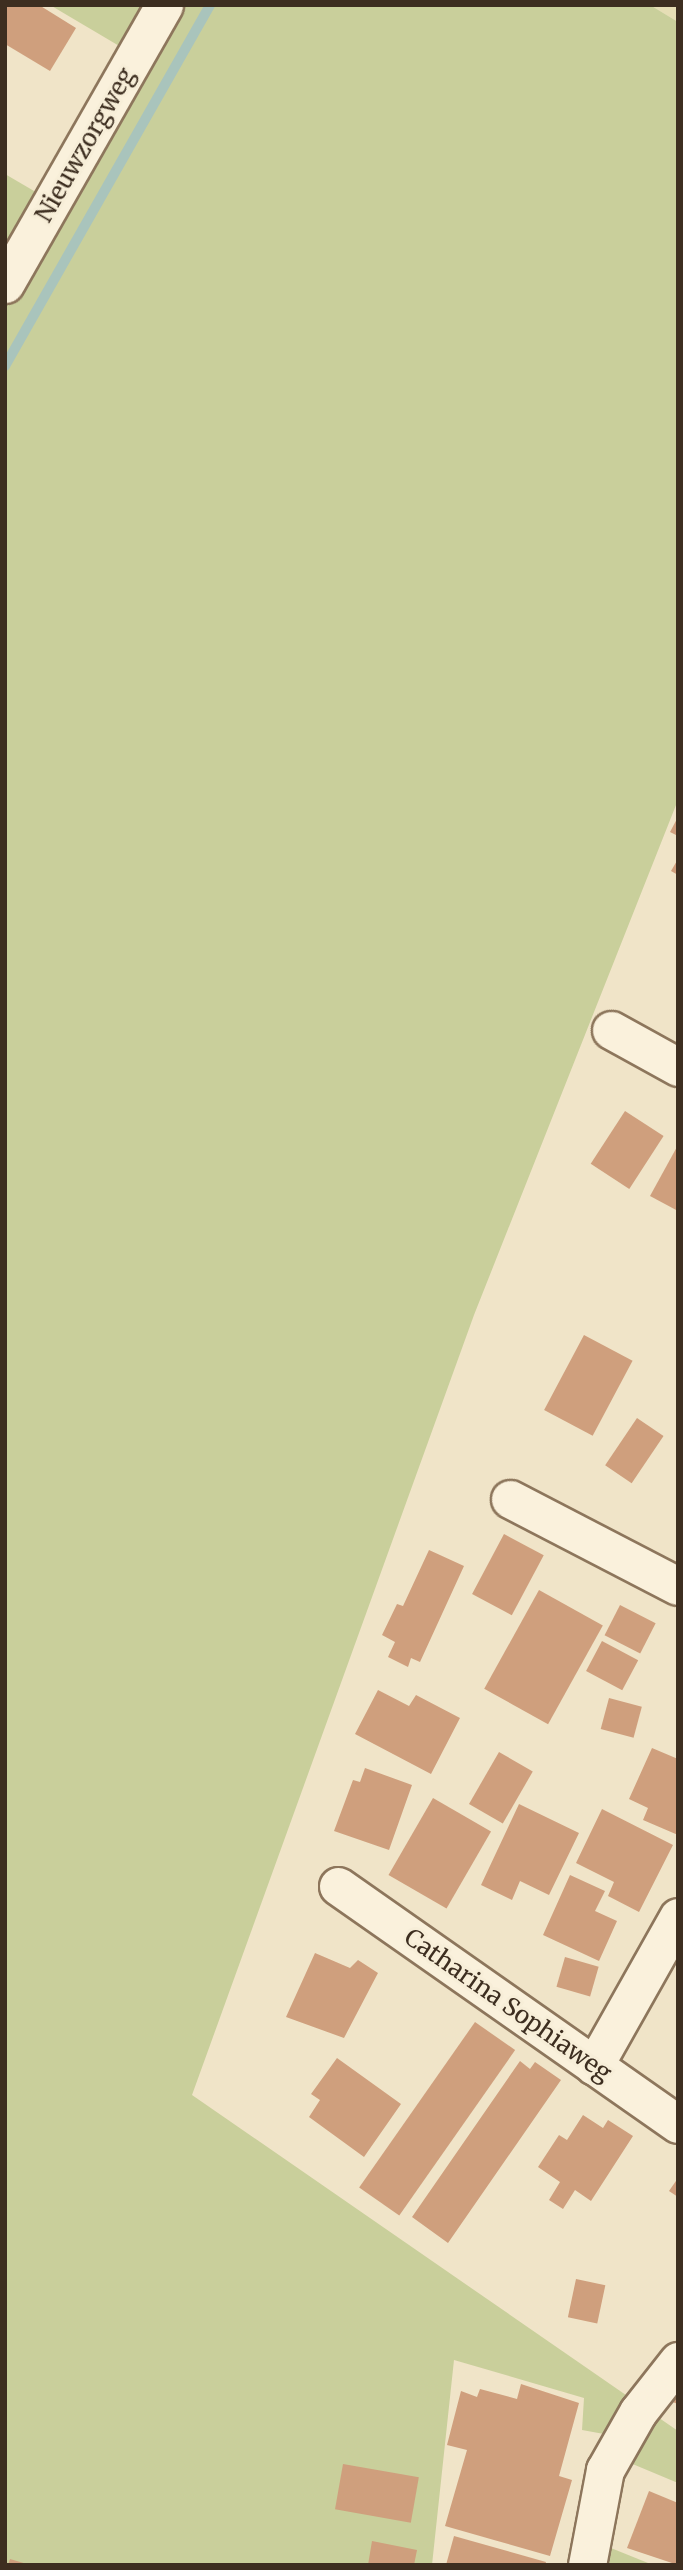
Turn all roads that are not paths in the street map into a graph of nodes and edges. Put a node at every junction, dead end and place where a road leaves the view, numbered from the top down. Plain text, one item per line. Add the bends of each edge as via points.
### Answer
1 (164, 5) edge
2 (5, 284) edge
3 (611, 1030) dead end
4 (678, 1067) edge
5 (510, 1499) dead end
6 (678, 1586) edge
7 (338, 1886) dead end
8 (678, 1917) edge
9 (594, 2066) junction
10 (678, 2124) edge
11 (678, 2361) edge
12 (587, 2565) edge

1 - 2 street, Nieuwzorgweg
3 - 4 street
5 - 6 street
7 - 9 street, Catharina Sophiaweg
8 - 9 street
9 - 10 street, Catharina Sophiaweg
11 - 12 street via 638,2412 605,2470

